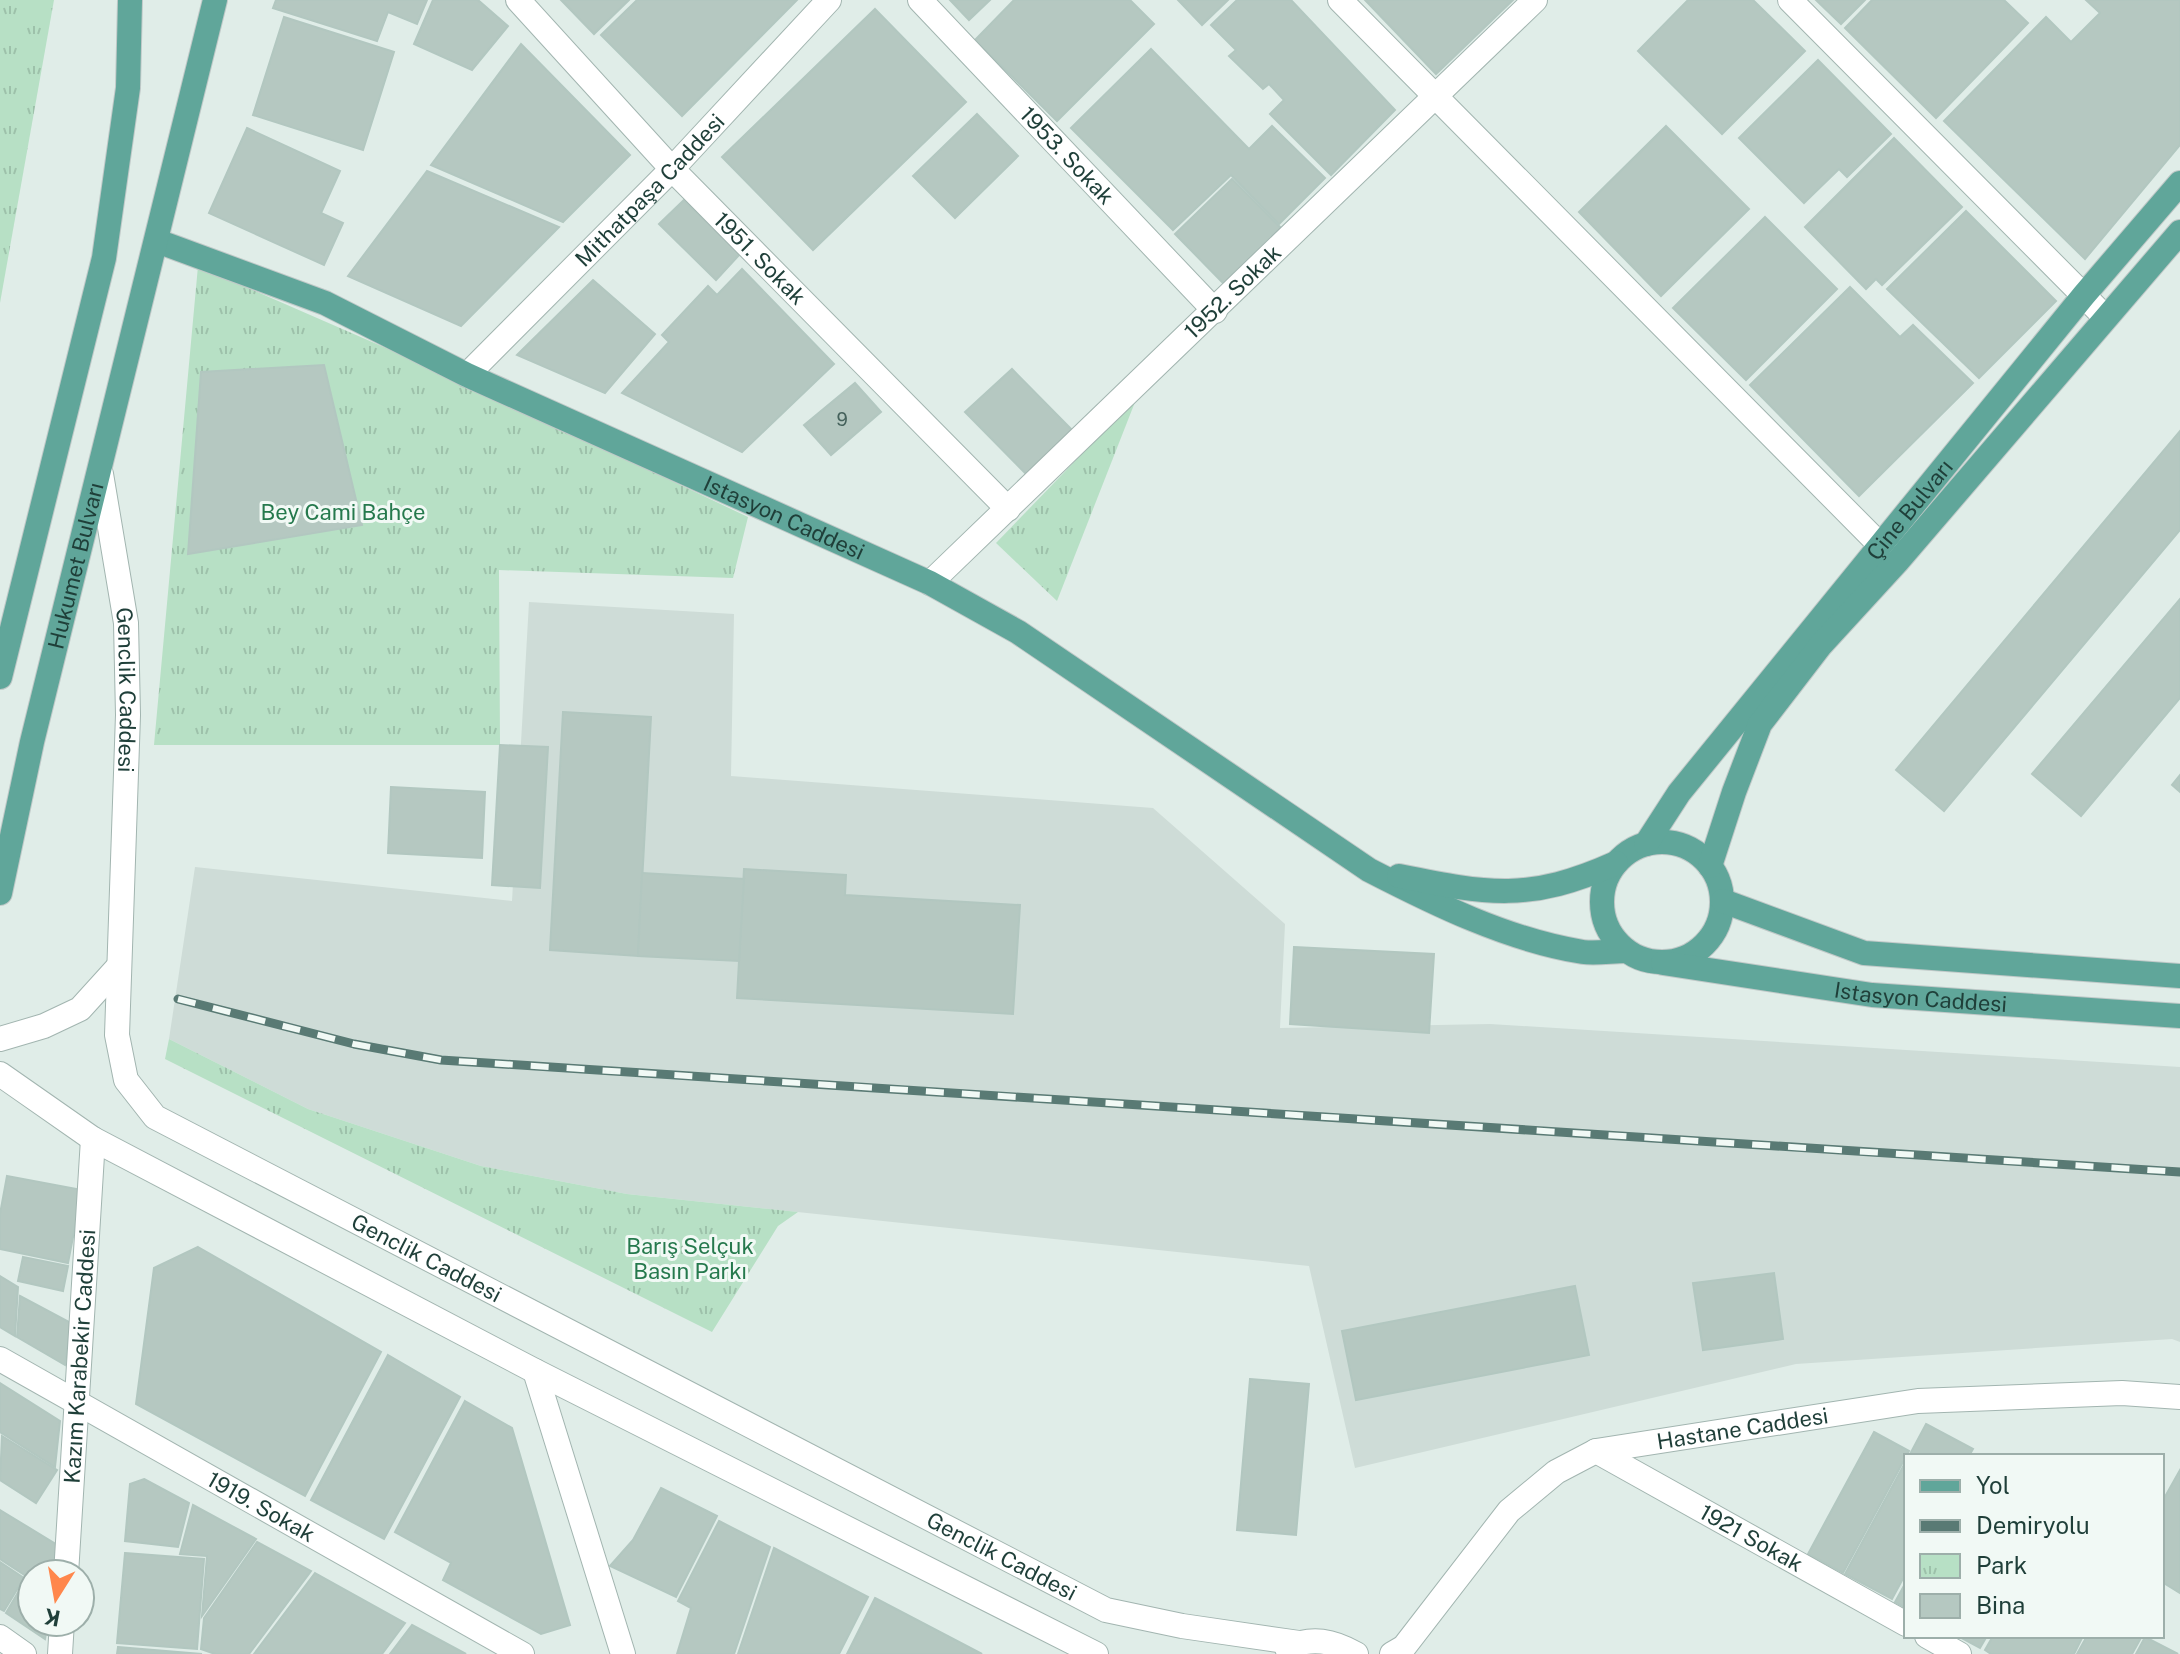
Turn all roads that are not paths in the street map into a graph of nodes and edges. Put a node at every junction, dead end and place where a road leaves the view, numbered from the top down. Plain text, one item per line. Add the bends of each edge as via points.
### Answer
1 (130, 0) edge
2 (215, 0) edge
3 (518, 0) edge
4 (829, 0) edge
5 (920, 0) edge
6 (1340, 0) edge
7 (1535, 0) edge
8 (1790, 0) edge
9 (1434, 94) junction
10 (672, 169) junction
11 (2180, 183) edge
12 (2180, 232) edge
13 (157, 241) junction
14 (2084, 295) junction
15 (1215, 311) junction
16 (2105, 317) junction
17 (467, 375) junction
18 (101, 474) junction
19 (1008, 509) junction
20 (1888, 554) junction
21 (930, 583) junction
22 (0, 677) edge
23 (1646, 844) junction
24 (1616, 863) junction
25 (1710, 866) junction
26 (1369, 870) junction
27 (0, 893) edge
28 (1723, 901) junction
29 (1626, 951) junction
30 (1663, 963) junction
31 (119, 966) junction
32 (2180, 976) edge
33 (2180, 1016) edge
34 (0, 1039) edge
35 (0, 1074) edge
36 (93, 1139) junction
37 (0, 1359) edge
38 (535, 1371) junction
39 (2180, 1397) edge
40 (77, 1404) junction
41 (1596, 1451) junction
42 (67, 1558) edge
43 (1904, 1623) edge
44 (0, 1637) edge
45 (1931, 1638) edge
46 (1288, 1648) edge
47 (24, 1654) edge
48 (522, 1654) edge
49 (623, 1654) edge
50 (1096, 1654) edge
51 (1356, 1654) edge
52 (1392, 1654) edge
53 (1959, 1654) edge

1 - 22 main road via 128,88 104,258
2 - 13 main road, Hukumet Bulvarı
3 - 10 street, 1951. Sokak
4 - 10 street, Mithatpaşa Caddesi
5 - 15 street, 1953. Sokak
6 - 9 street
7 - 9 street, 1952. Sokak
8 - 14 street
9 - 15 street, 1952. Sokak
9 - 20 street
10 - 17 street, Mithatpaşa Caddesi
10 - 19 street, 1951. Sokak
11 - 14 main road, Çine Bulvarı
12 - 16 main road, Çine Bulvarı
13 - 17 main road, Istasyon Caddesi via 325,303
13 - 18 main road, Hukumet Bulvarı
14 - 16 street
14 - 20 main road, Çine Bulvarı
15 - 19 street, 1952. Sokak
16 - 20 main road, Çine Bulvarı
17 - 21 main road, Istasyon Caddesi
18 - 27 main road, Hukumet Bulvarı via 32,742
18 - 31 street, Genclik Caddesi via 126,623
19 - 21 street, 1952. Sokak
20 - 23 main road, Çine Bulvarı via 1679,793
20 - 25 main road, Çine Bulvarı via 1760,724
21 - 26 main road, Istasyon Caddesi via 1018,632
23 - 24 main road, Çine Bulvarı
23 - 25 main road via 1682,846
24 - 26 main road, Çine Bulvarı via 1575,882 1495,893
24 - 29 main road via 1606,880 1604,919
25 - 28 main road
26 - 29 main road, Istasyon Caddesi via 1462,916 1585,953
28 - 30 main road via 1720,920 1705,944 1682,960
28 - 32 main road via 1864,953
29 - 30 main road
30 - 33 main road, Istasyon Caddesi via 1872,995
31 - 34 street via 80,1009
31 - 46 street, Genclik Caddesi via 117,1035 126,1080 155,1117 1106,1610
35 - 36 street, Genclik Caddesi
36 - 38 street, Genclik Caddesi
36 - 40 street, Kazım Karabekir Caddesi
37 - 40 street, 1919. Sokak
38 - 49 street
38 - 50 street, Genclik Caddesi
39 - 41 street, Hastane Caddesi via 2122,1393 1918,1401
40 - 42 street, Kazım Karabekir Caddesi
40 - 48 street, 1919. Sokak
41 - 43 street, 1921 Sokak
41 - 52 street, Hastane Caddesi via 1556,1472 1509,1511 1404,1647
44 - 47 street
45 - 53 street
46 - 51 street, Genclik Caddesi via 1318,1640

